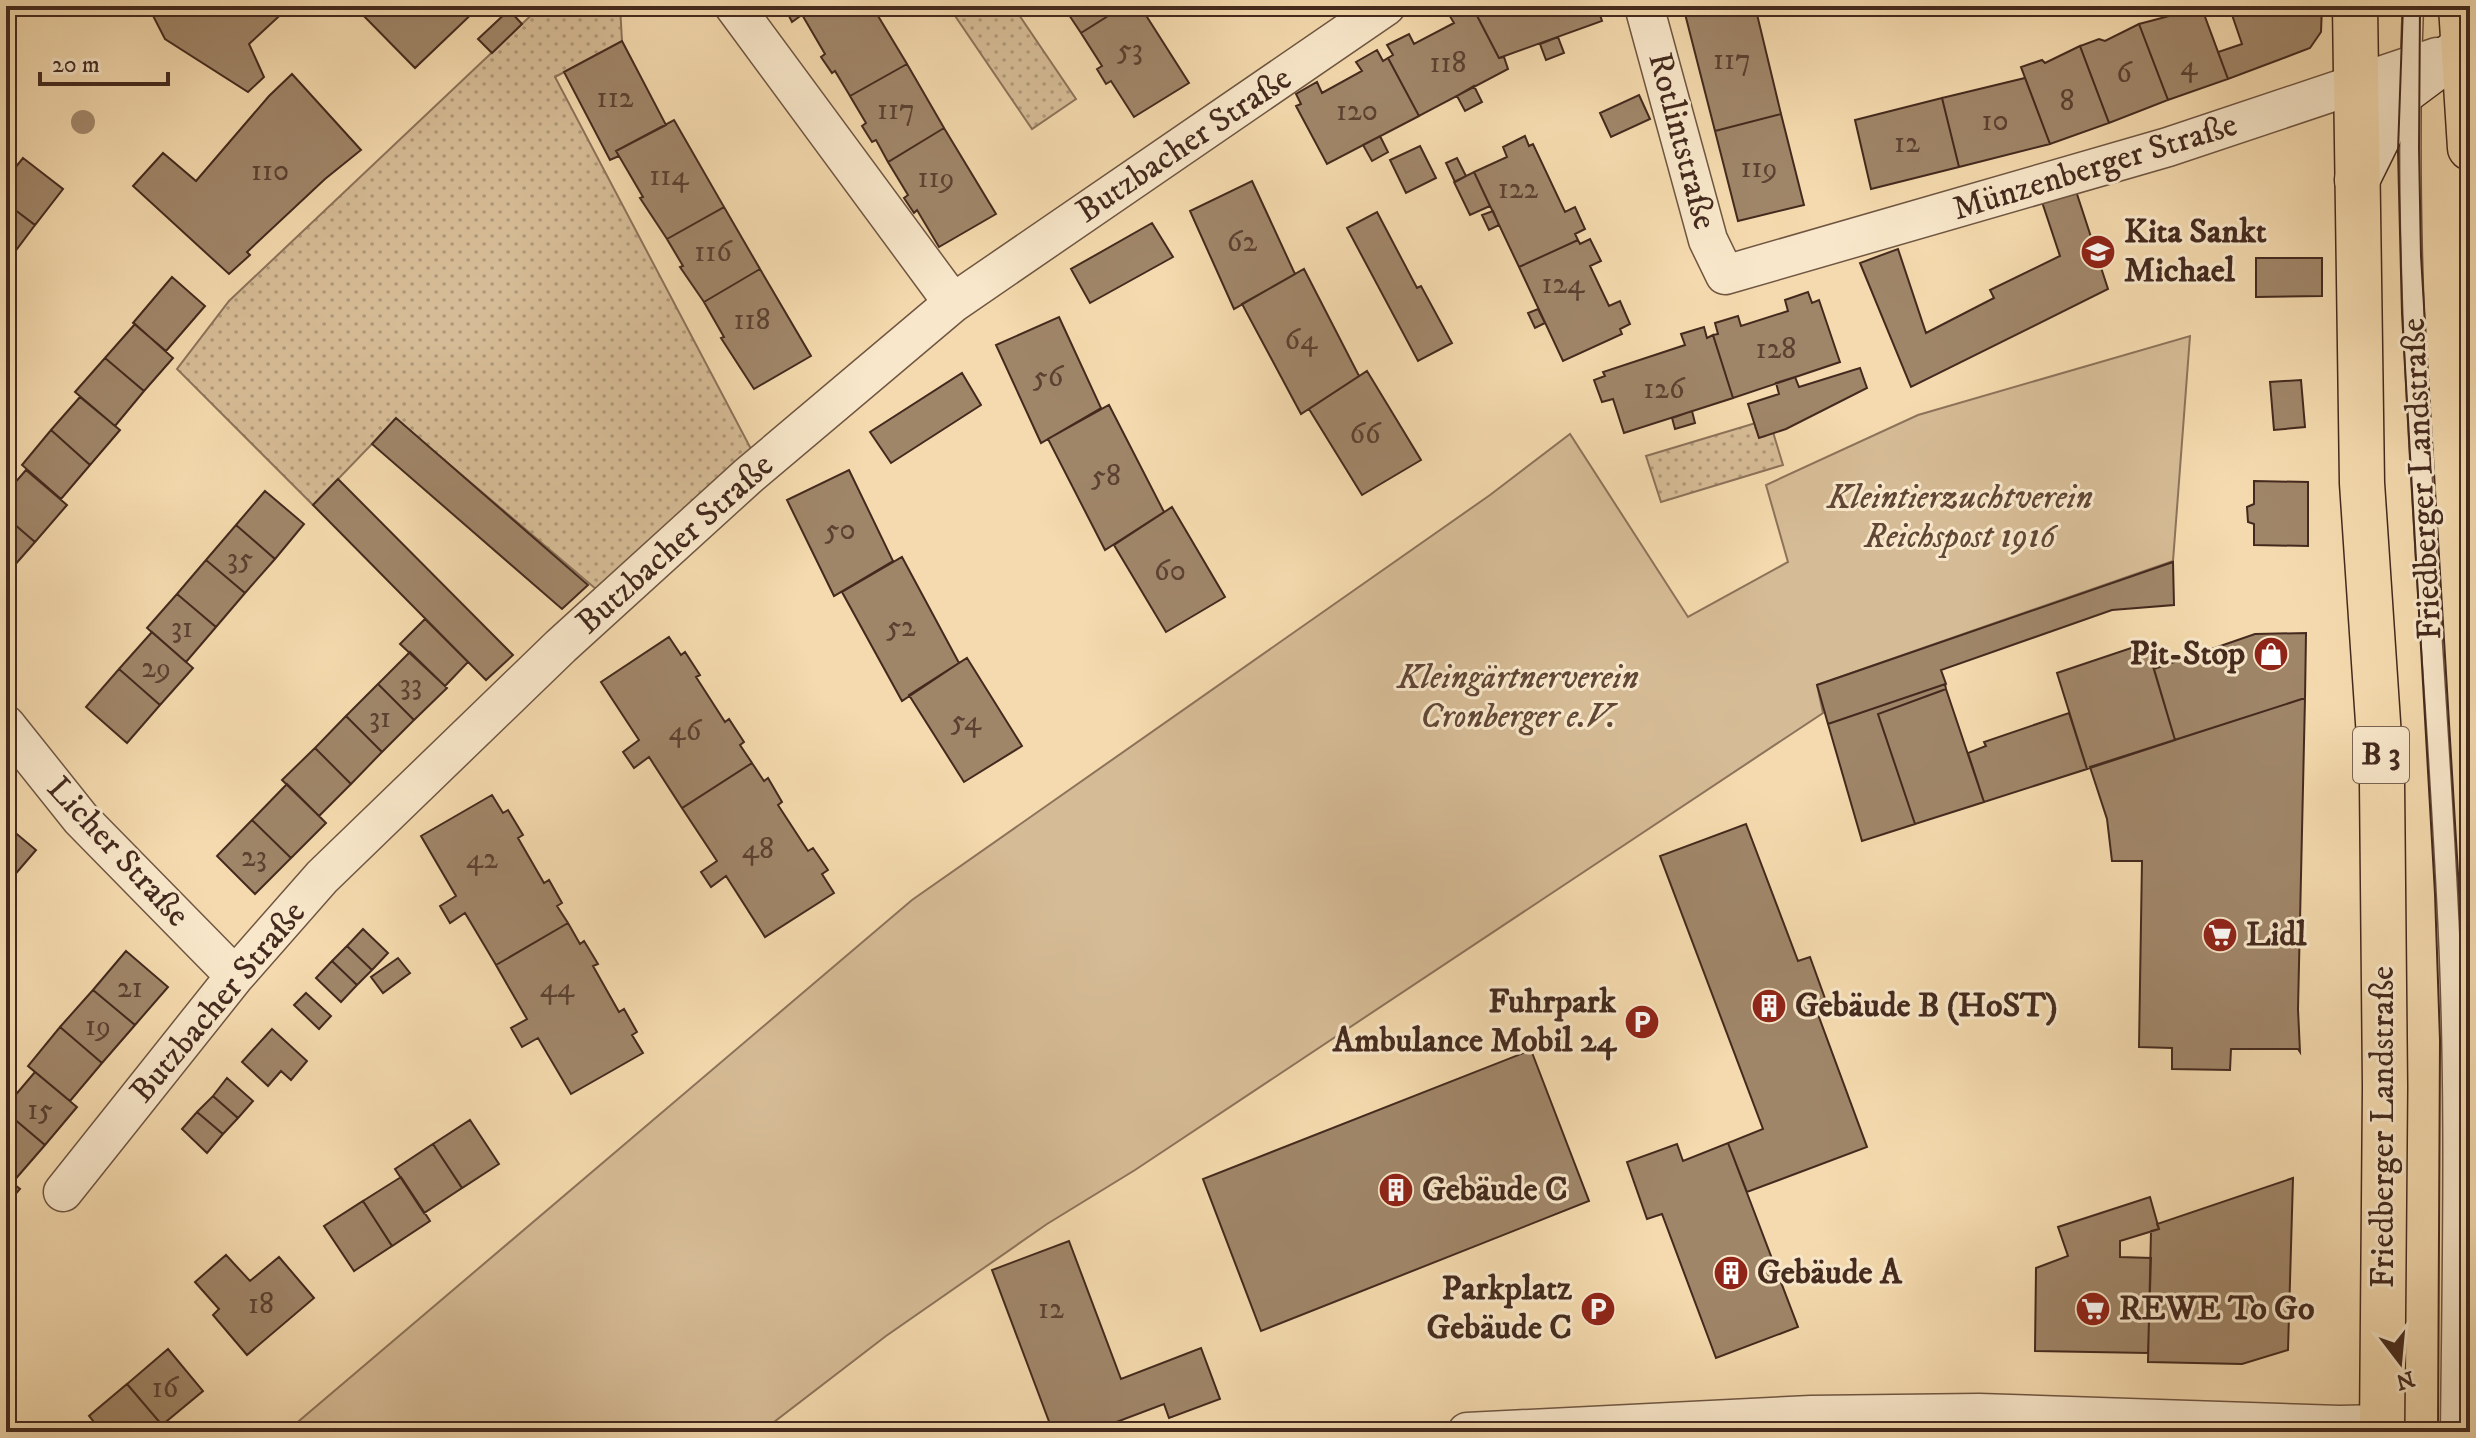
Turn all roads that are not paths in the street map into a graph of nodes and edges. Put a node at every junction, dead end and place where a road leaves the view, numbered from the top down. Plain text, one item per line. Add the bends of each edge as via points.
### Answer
1 (734, 6) edge
2 (1386, 6) edge
3 (1644, 6) edge
4 (2355, 6) edge
5 (2413, 6) edge
6 (2464, 33) edge
7 (2410, 77) junction
8 (2355, 87) junction
9 (2470, 148) edge
10 (2357, 180) junction
11 (1725, 275) joint
12 (953, 303) junction
13 (6, 725) edge
14 (235, 976) junction
15 (63, 1192) dead end
16 (2382, 1428) edge
17 (1467, 1432) edge
18 (2451, 1432) edge

1 - 12 street
2 - 12 street, Butzbacher Straße
3 - 11 street, Rotlintstraße via 1708,240
4 - 8 main road, Friedberger Landstraße / B 3
5 - 7 lane, Friedberger Landstraße
6 - 7 main road
6 - 9 main road
7 - 8 street, Münzenberger Straße
7 - 10 main road
7 - 18 lane, Friedberger Landstraße via 2411,257 2453,1026
8 - 10 main road, Friedberger Landstraße / B 3
8 - 11 street, Münzenberger Straße via 2168,147
10 - 16 main road, Friedberger Landstraße / B 3 via 2362,483 2382,782
12 - 14 street, Butzbacher Straße via 748,476 561,646 322,877
13 - 14 street, Licher Straße via 81,819
14 - 15 street, Butzbacher Straße
16 - 17 street via 1979,1413 1811,1415

